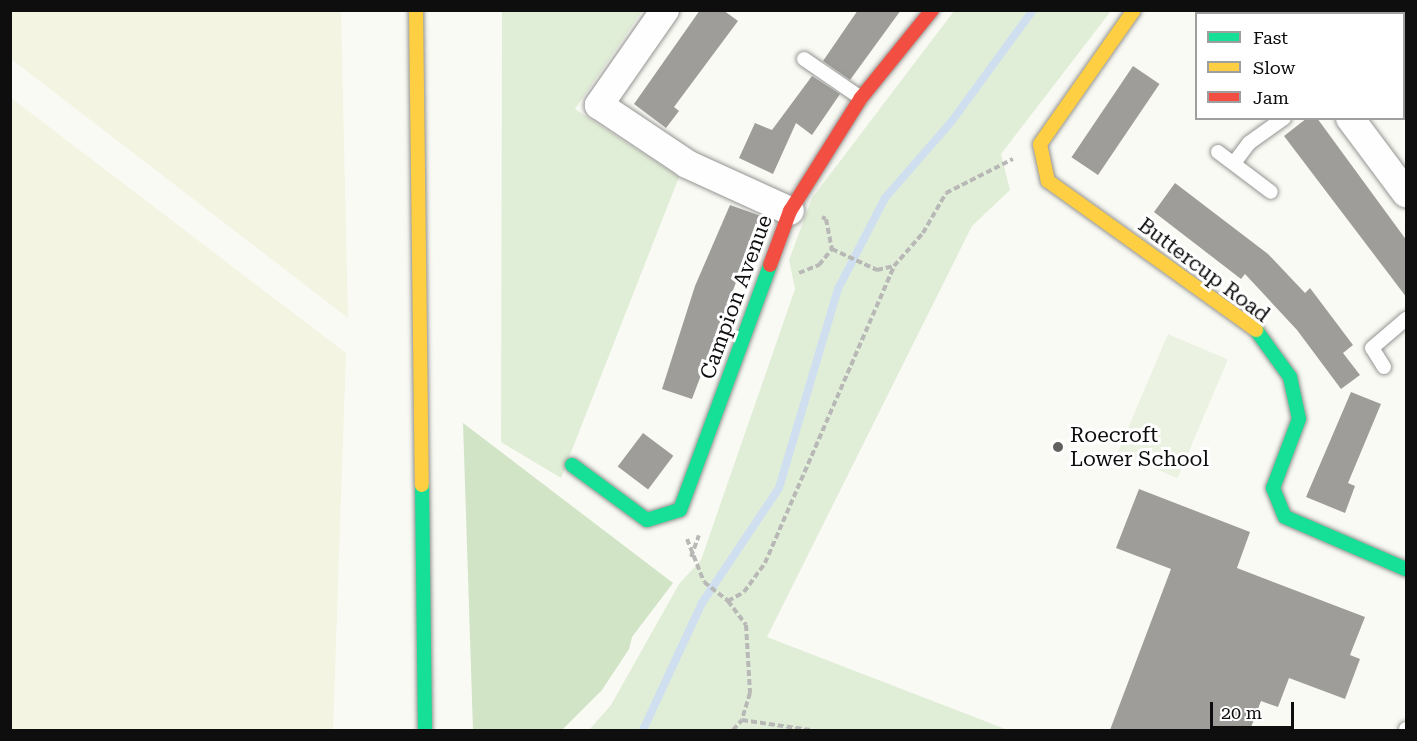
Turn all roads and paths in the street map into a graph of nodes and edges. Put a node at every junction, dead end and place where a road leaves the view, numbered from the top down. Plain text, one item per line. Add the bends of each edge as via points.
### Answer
1 (416, 10) edge
2 (664, 10) edge
3 (1134, 10) edge
4 (926, 12) edge
5 (804, 59) dead end
6 (861, 98) junction
7 (1281, 120) edge
8 (1352, 120) edge
9 (1040, 144) junction
10 (1218, 152) dead end
11 (1234, 163) junction
12 (1271, 192) dead end
13 (1407, 193) edge
14 (792, 206) junction
15 (894, 266) junction
16 (1407, 319) edge
17 (1384, 367) dead end
18 (572, 465) dead end
19 (680, 510) junction
20 (1407, 569) edge
21 (726, 599) junction
22 (742, 720) junction
23 (425, 730) edge
24 (733, 730) edge
25 (810, 730) edge

1 - 23 street
2 - 14 street via 599,105 687,164
3 - 9 street
4 - 6 street, Campion Avenue
5 - 6 lane
6 - 14 street, Campion Avenue
7 - 11 lane via 1249,143
8 - 13 street
9 - 15 path via 946,193 923,233
9 - 20 street, Buttercup Road via 1048,181 1255,329 1290,377 1299,419 1273,488 1285,517
10 - 11 lane
11 - 12 lane
14 - 15 path via 826,219 832,249 877,270
14 - 19 street, Campion Avenue
15 - 21 path via 765,562 744,592
16 - 17 lane via 1372,348
18 - 19 street via 647,519
19 - 21 path via 691,557 704,582
21 - 22 path via 746,625 750,693
22 - 24 path
22 - 25 path

